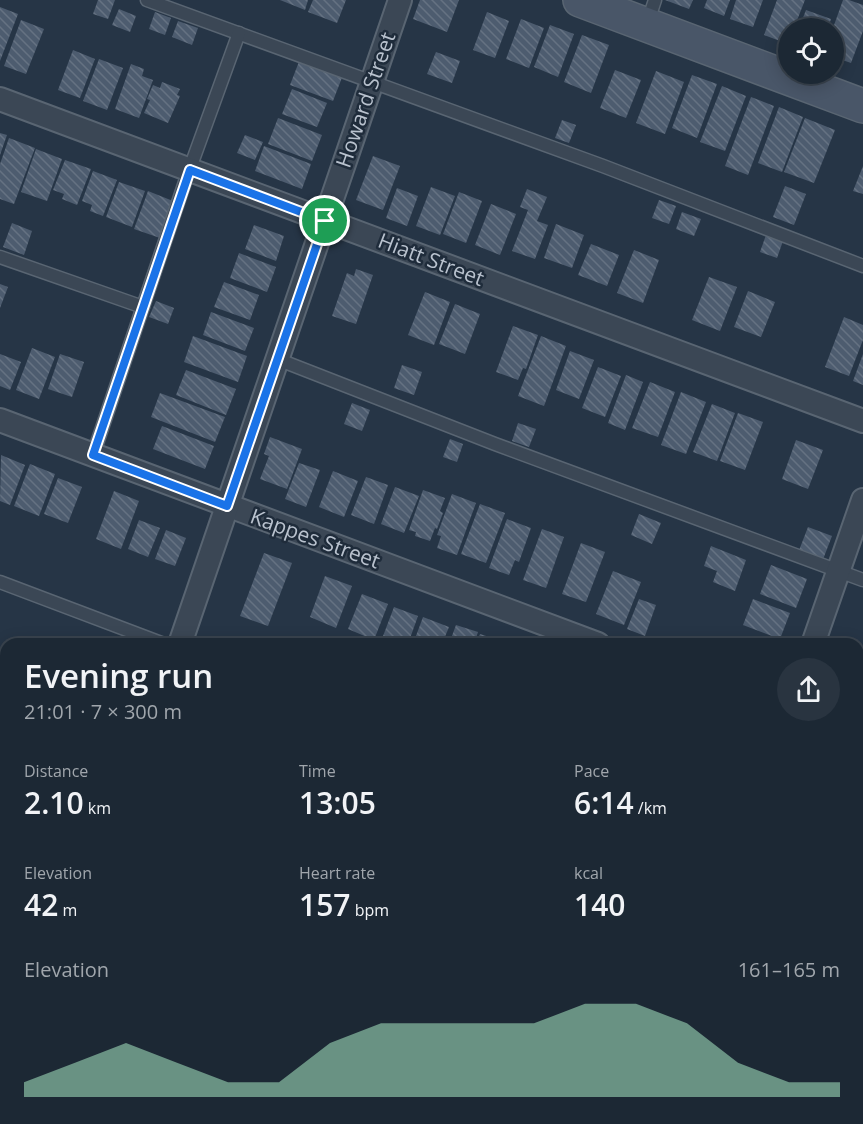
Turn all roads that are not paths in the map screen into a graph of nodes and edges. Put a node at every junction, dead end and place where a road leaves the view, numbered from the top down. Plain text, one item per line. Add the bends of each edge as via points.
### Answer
1 (147, 0) edge
2 (400, 0) edge
3 (580, 0) edge
4 (651, 12) edge
5 (239, 33) junction
6 (372, 82) junction
7 (0, 99) edge
8 (863, 106) edge
9 (190, 170) junction
10 (325, 221) junction
11 (0, 257) edge
12 (863, 266) edge
13 (143, 307) junction
14 (277, 359) junction
15 (0, 420) edge
16 (863, 421) edge
17 (93, 455) junction
18 (863, 500) edge
19 (227, 506) junction
20 (839, 571) junction
21 (863, 580) edge
22 (0, 582) edge
23 (148, 638) edge
24 (182, 638) edge
25 (582, 638) edge
26 (815, 638) edge

1 - 5 lane
2 - 6 street, Howard Street
3 - 4 main road
4 - 8 main road
5 - 6 lane
5 - 9 lane
6 - 10 street, Howard Street
6 - 12 lane
7 - 9 street, Hiatt Street
9 - 10 street, Hiatt Street
9 - 13 lane
10 - 14 street, Howard Street
10 - 16 street, Hiatt Street
11 - 13 lane
13 - 17 lane
14 - 19 street, Howard Street
14 - 20 lane
15 - 17 street, Kappes Street
17 - 19 street, Kappes Street
18 - 20 street
19 - 24 street, Howard Street
19 - 25 street, Kappes Street
20 - 21 lane
20 - 26 street
22 - 23 lane

